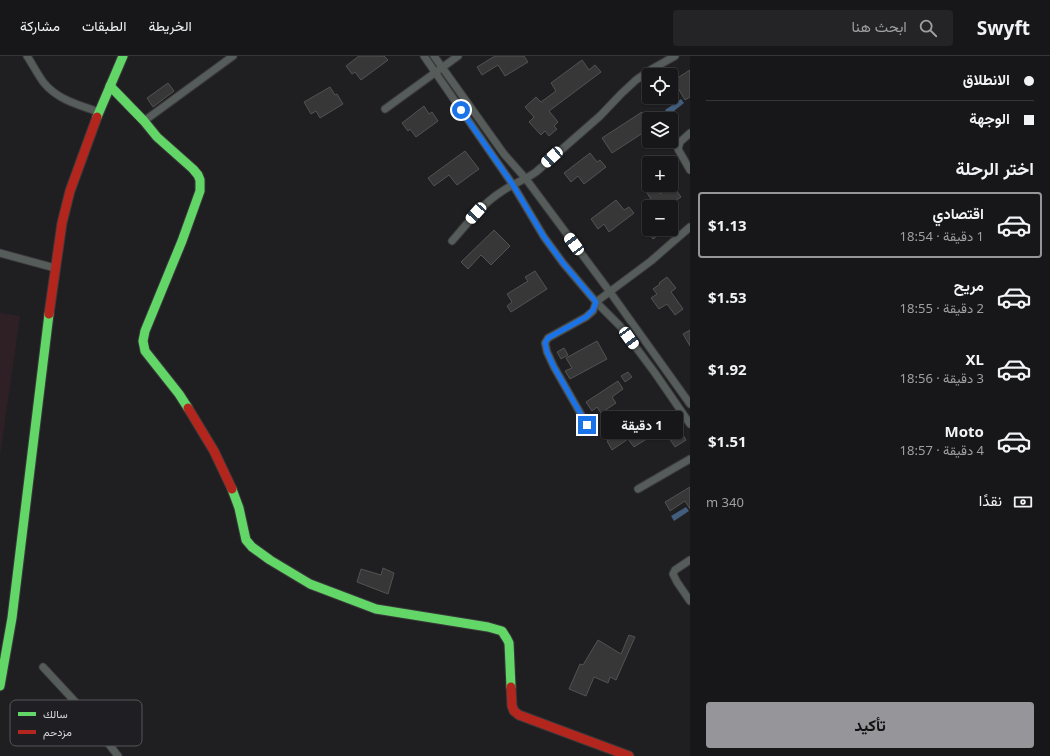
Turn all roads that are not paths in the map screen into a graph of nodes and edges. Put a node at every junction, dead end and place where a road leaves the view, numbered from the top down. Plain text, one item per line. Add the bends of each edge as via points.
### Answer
1 (27, 56) edge
2 (123, 56) edge
3 (233, 56) edge
4 (424, 56) edge
5 (434, 56) edge
6 (458, 56) edge
7 (675, 56) edge
8 (442, 67) junction
9 (436, 72) junction
10 (110, 86) junction
11 (385, 110) dead end
12 (99, 112) junction
13 (144, 121) junction
14 (690, 133) edge
15 (690, 170) edge
16 (526, 179) junction
17 (513, 185) junction
18 (690, 227) edge
19 (452, 241) dead end
20 (0, 253) edge
21 (55, 268) junction
22 (610, 292) junction
23 (596, 302) junction
24 (689, 400) edge
25 (678, 406) junction
26 (690, 424) edge
27 (587, 425) dead end
28 (690, 459) edge
29 (638, 489) dead end
30 (690, 560) edge
31 (690, 600) edge
32 (43, 667) dead end
33 (0, 686) edge
34 (74, 700) edge
35 (110, 746) edge
36 (118, 756) edge
37 (629, 756) edge

1 - 12 street via 44,83 56,95
2 - 10 street
3 - 13 street
4 - 9 street
5 - 8 street
6 - 8 street
7 - 16 street via 636,80 600,116
8 - 9 street
8 - 16 street via 504,154
9 - 11 street
9 - 17 street
10 - 12 street
10 - 13 street
12 - 21 street via 70,191
13 - 37 street via 157,137 198,175 200,191 145,331 143,346 179,394 214,451 239,508 246,540 270,560 310,584 376,609 502,631 509,643 512,706 516,713
14 - 15 street via 680,142 678,149
16 - 17 street
16 - 22 street
17 - 19 street via 499,193 476,213
17 - 23 street via 544,237
18 - 22 street
20 - 21 street
21 - 33 street via 12,618
22 - 23 street
22 - 24 street
23 - 25 street via 620,326
23 - 27 street via 586,317 548,338 545,343 554,367
24 - 25 street
25 - 26 street
28 - 29 street
30 - 31 street via 673,574
32 - 34 street
35 - 36 street

